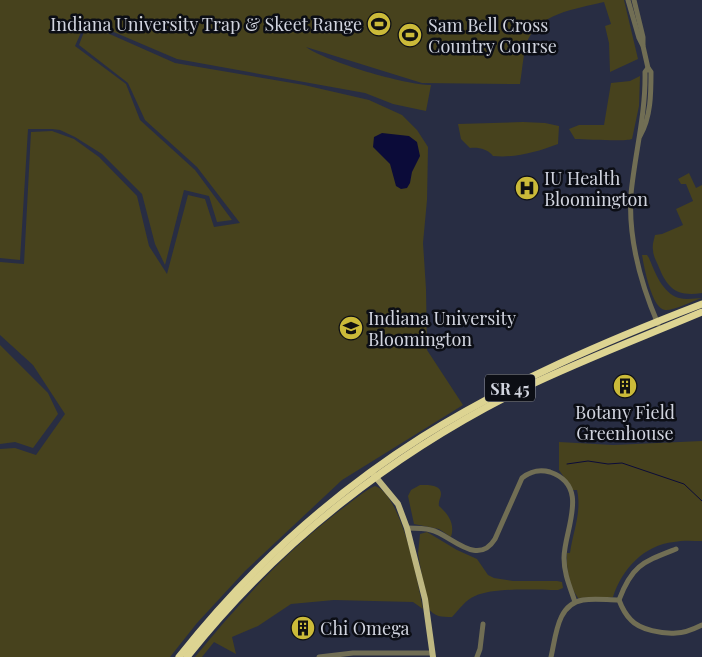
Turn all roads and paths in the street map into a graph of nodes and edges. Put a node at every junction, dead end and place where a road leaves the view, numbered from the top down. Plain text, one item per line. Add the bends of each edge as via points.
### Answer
1 (628, 0) edge
2 (634, 0) edge
3 (643, 46) junction
4 (702, 304) edge
5 (702, 312) edge
6 (657, 322) junction
7 (660, 330) junction
8 (374, 474) junction
9 (407, 528) junction
10 (676, 548) dead end
11 (619, 600) junction
12 (575, 602) junction
13 (483, 624) dead end
14 (702, 625) edge
15 (433, 655) edge
16 (179, 657) edge
17 (187, 657) edge
18 (318, 657) edge
19 (477, 657) edge
20 (551, 657) edge

1 - 3 street
2 - 3 street via 644,37
3 - 6 street via 651,72 650,98 632,192 632,235 640,276
4 - 6 highway, SR 45
5 - 7 highway, SR 45
6 - 7 street
6 - 8 highway, SR 45 via 567,360 484,401 420,438
7 - 8 highway, SR 45 via 552,375 495,403
8 - 9 main road via 398,504
8 - 16 highway, SR 45 via 311,520 263,564
8 - 17 highway, SR 45 via 278,558
9 - 12 street via 432,530 473,550 486,548 495,539 522,478 542,470 562,477 571,493 573,507 564,556
9 - 15 main road via 425,599
10 - 11 street via 646,560 624,585
11 - 12 street
11 - 14 street via 632,622 653,630 686,632
12 - 20 street via 560,618
13 - 19 street
15 - 18 street via 353,653

